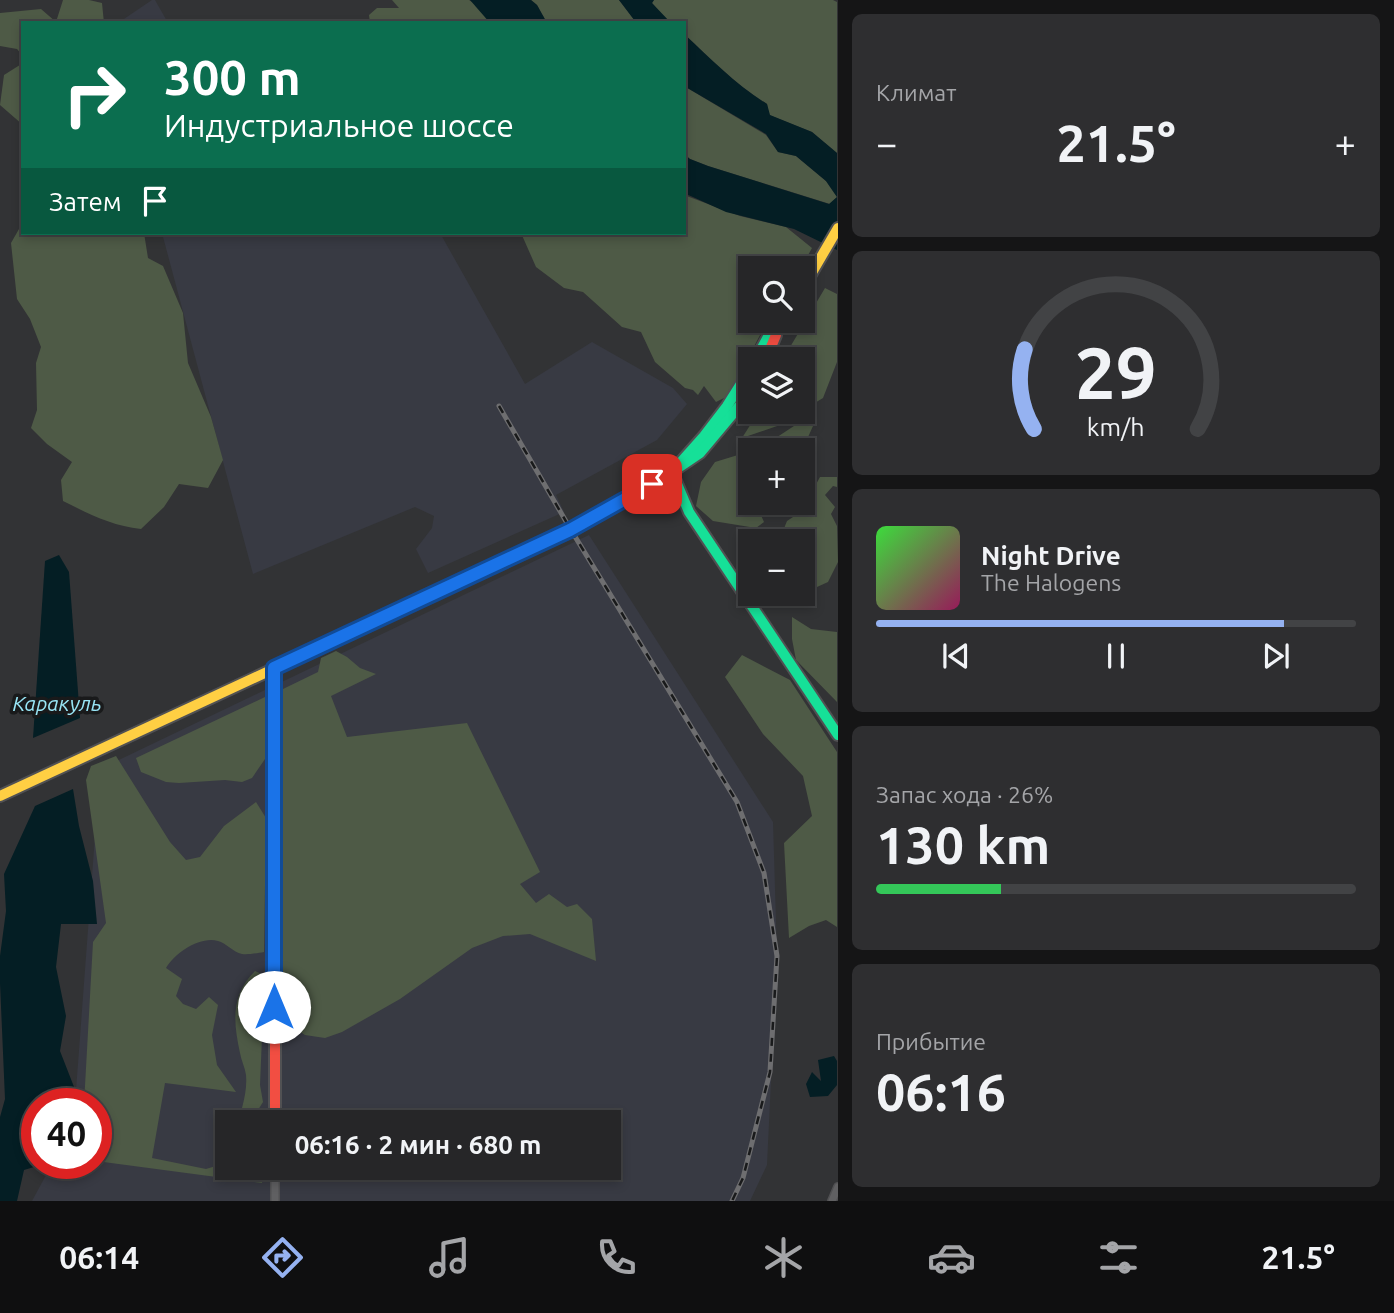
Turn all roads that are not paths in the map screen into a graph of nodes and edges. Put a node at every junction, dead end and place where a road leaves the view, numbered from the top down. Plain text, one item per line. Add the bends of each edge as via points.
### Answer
1 (838, 228) edge
2 (815, 267) edge
3 (738, 389) edge
4 (738, 408) edge
5 (672, 472) junction
6 (274, 668) junction
7 (838, 735) edge
8 (0, 796) edge
9 (275, 1110) edge
10 (275, 1180) edge
11 (838, 1188) edge
12 (275, 1201) edge
13 (832, 1201) edge

1 - 2 main road
3 - 5 main road
4 - 5 main road via 700,453
5 - 6 main road via 570,530
5 - 7 main road via 689,512
6 - 8 main road
6 - 9 main road
10 - 12 street
11 - 13 street

